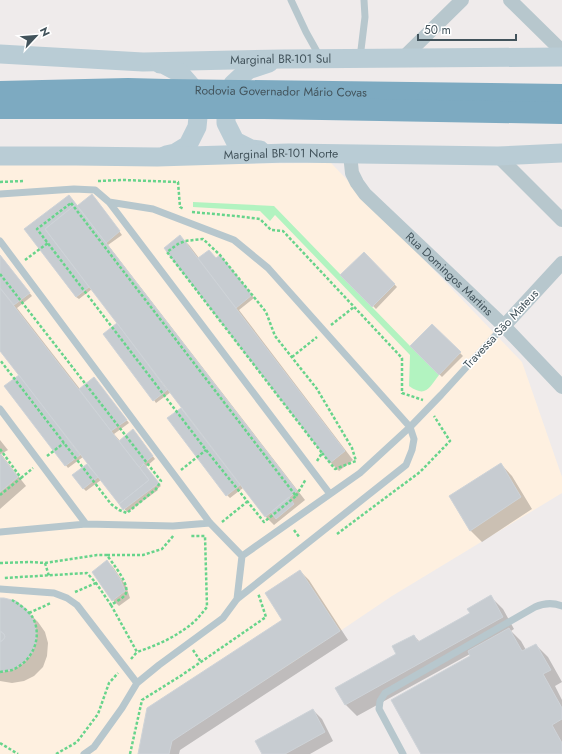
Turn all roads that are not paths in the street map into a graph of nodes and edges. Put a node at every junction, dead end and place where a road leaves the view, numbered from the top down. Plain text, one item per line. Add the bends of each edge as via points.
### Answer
1 (291, 0) edge
2 (364, 0) edge
3 (462, 0) edge
4 (510, 0) edge
5 (562, 51) edge
6 (0, 54) edge
7 (562, 57) edge
8 (321, 58) junction
9 (360, 58) junction
10 (403, 58) junction
11 (283, 59) junction
12 (143, 62) junction
13 (0, 76) edge
14 (0, 92) edge
15 (562, 95) edge
16 (128, 98) junction
17 (264, 99) junction
18 (0, 108) edge
19 (562, 112) edge
20 (0, 119) edge
21 (289, 153) junction
22 (562, 153) edge
23 (350, 154) junction
24 (0, 156) edge
25 (498, 156) junction
26 (157, 158) junction
27 (0, 194) edge
28 (109, 202) junction
29 (562, 220) edge
30 (0, 241) edge
31 (562, 263) edge
32 (504, 326) junction
33 (562, 387) edge
34 (0, 409) edge
35 (410, 427) junction
36 (330, 494) junction
37 (86, 524) junction
38 (212, 526) junction
39 (0, 532) edge
40 (242, 556) junction
41 (0, 589) edge
42 (237, 599) junction
43 (562, 606) edge
44 (137, 683) junction
45 (84, 754) edge
46 (403, 754) edge

1 - 8 lane
2 - 9 lane via 365,17
3 - 10 street
4 - 5 street
6 - 12 main road, Marginal BR-101 Sul
7 - 10 main road, Marginal BR-101 Sul
8 - 9 main road, Marginal BR-101 Sul
8 - 11 main road, Marginal BR-101 Sul
9 - 10 main road, Marginal BR-101 Sul
11 - 12 main road, Marginal BR-101 Sul
11 - 21 main road via 248,70 233,84 226,102 226,122 235,141 252,149
12 - 26 main road via 163,64 180,73 193,88 199,107 197,127 188,145 175,153
13 - 16 highway
14 - 16 highway, Rodovia Governador Mário Covas
15 - 17 highway, Rodovia Governador Mário Covas
16 - 17 highway, Rodovia Governador Mário Covas
16 - 18 highway, Rodovia Governador Mário Covas
16 - 20 highway
17 - 19 highway, Rodovia Governador Mário Covas
21 - 23 main road, Marginal BR-101 Norte
21 - 26 main road, Marginal BR-101 Norte
22 - 25 main road, Marginal BR-101 Norte
23 - 25 main road, Marginal BR-101 Norte
23 - 32 street, Rua Domingos Martins via 352,173 365,194
24 - 26 main road, Marginal BR-101 Norte
25 - 29 street
27 - 28 lane via 96,190
28 - 35 lane via 153,209 234,240 268,268
28 - 36 lane
30 - 38 lane
31 - 32 street, Travessa São Mateus
32 - 33 street, Rua Domingos Martins
32 - 35 lane, Travessa São Mateus
34 - 37 lane
35 - 36 lane, Travessa São Mateus via 360,473
35 - 42 lane via 414,439 406,465
36 - 40 lane, Travessa São Mateus
37 - 38 lane
37 - 39 lane
38 - 40 lane
40 - 42 lane
41 - 44 lane via 54,593 67,598 77,605
42 - 44 lane via 223,618
43 - 46 lane via 549,603 535,607 385,693 379,709
44 - 45 lane via 94,747

